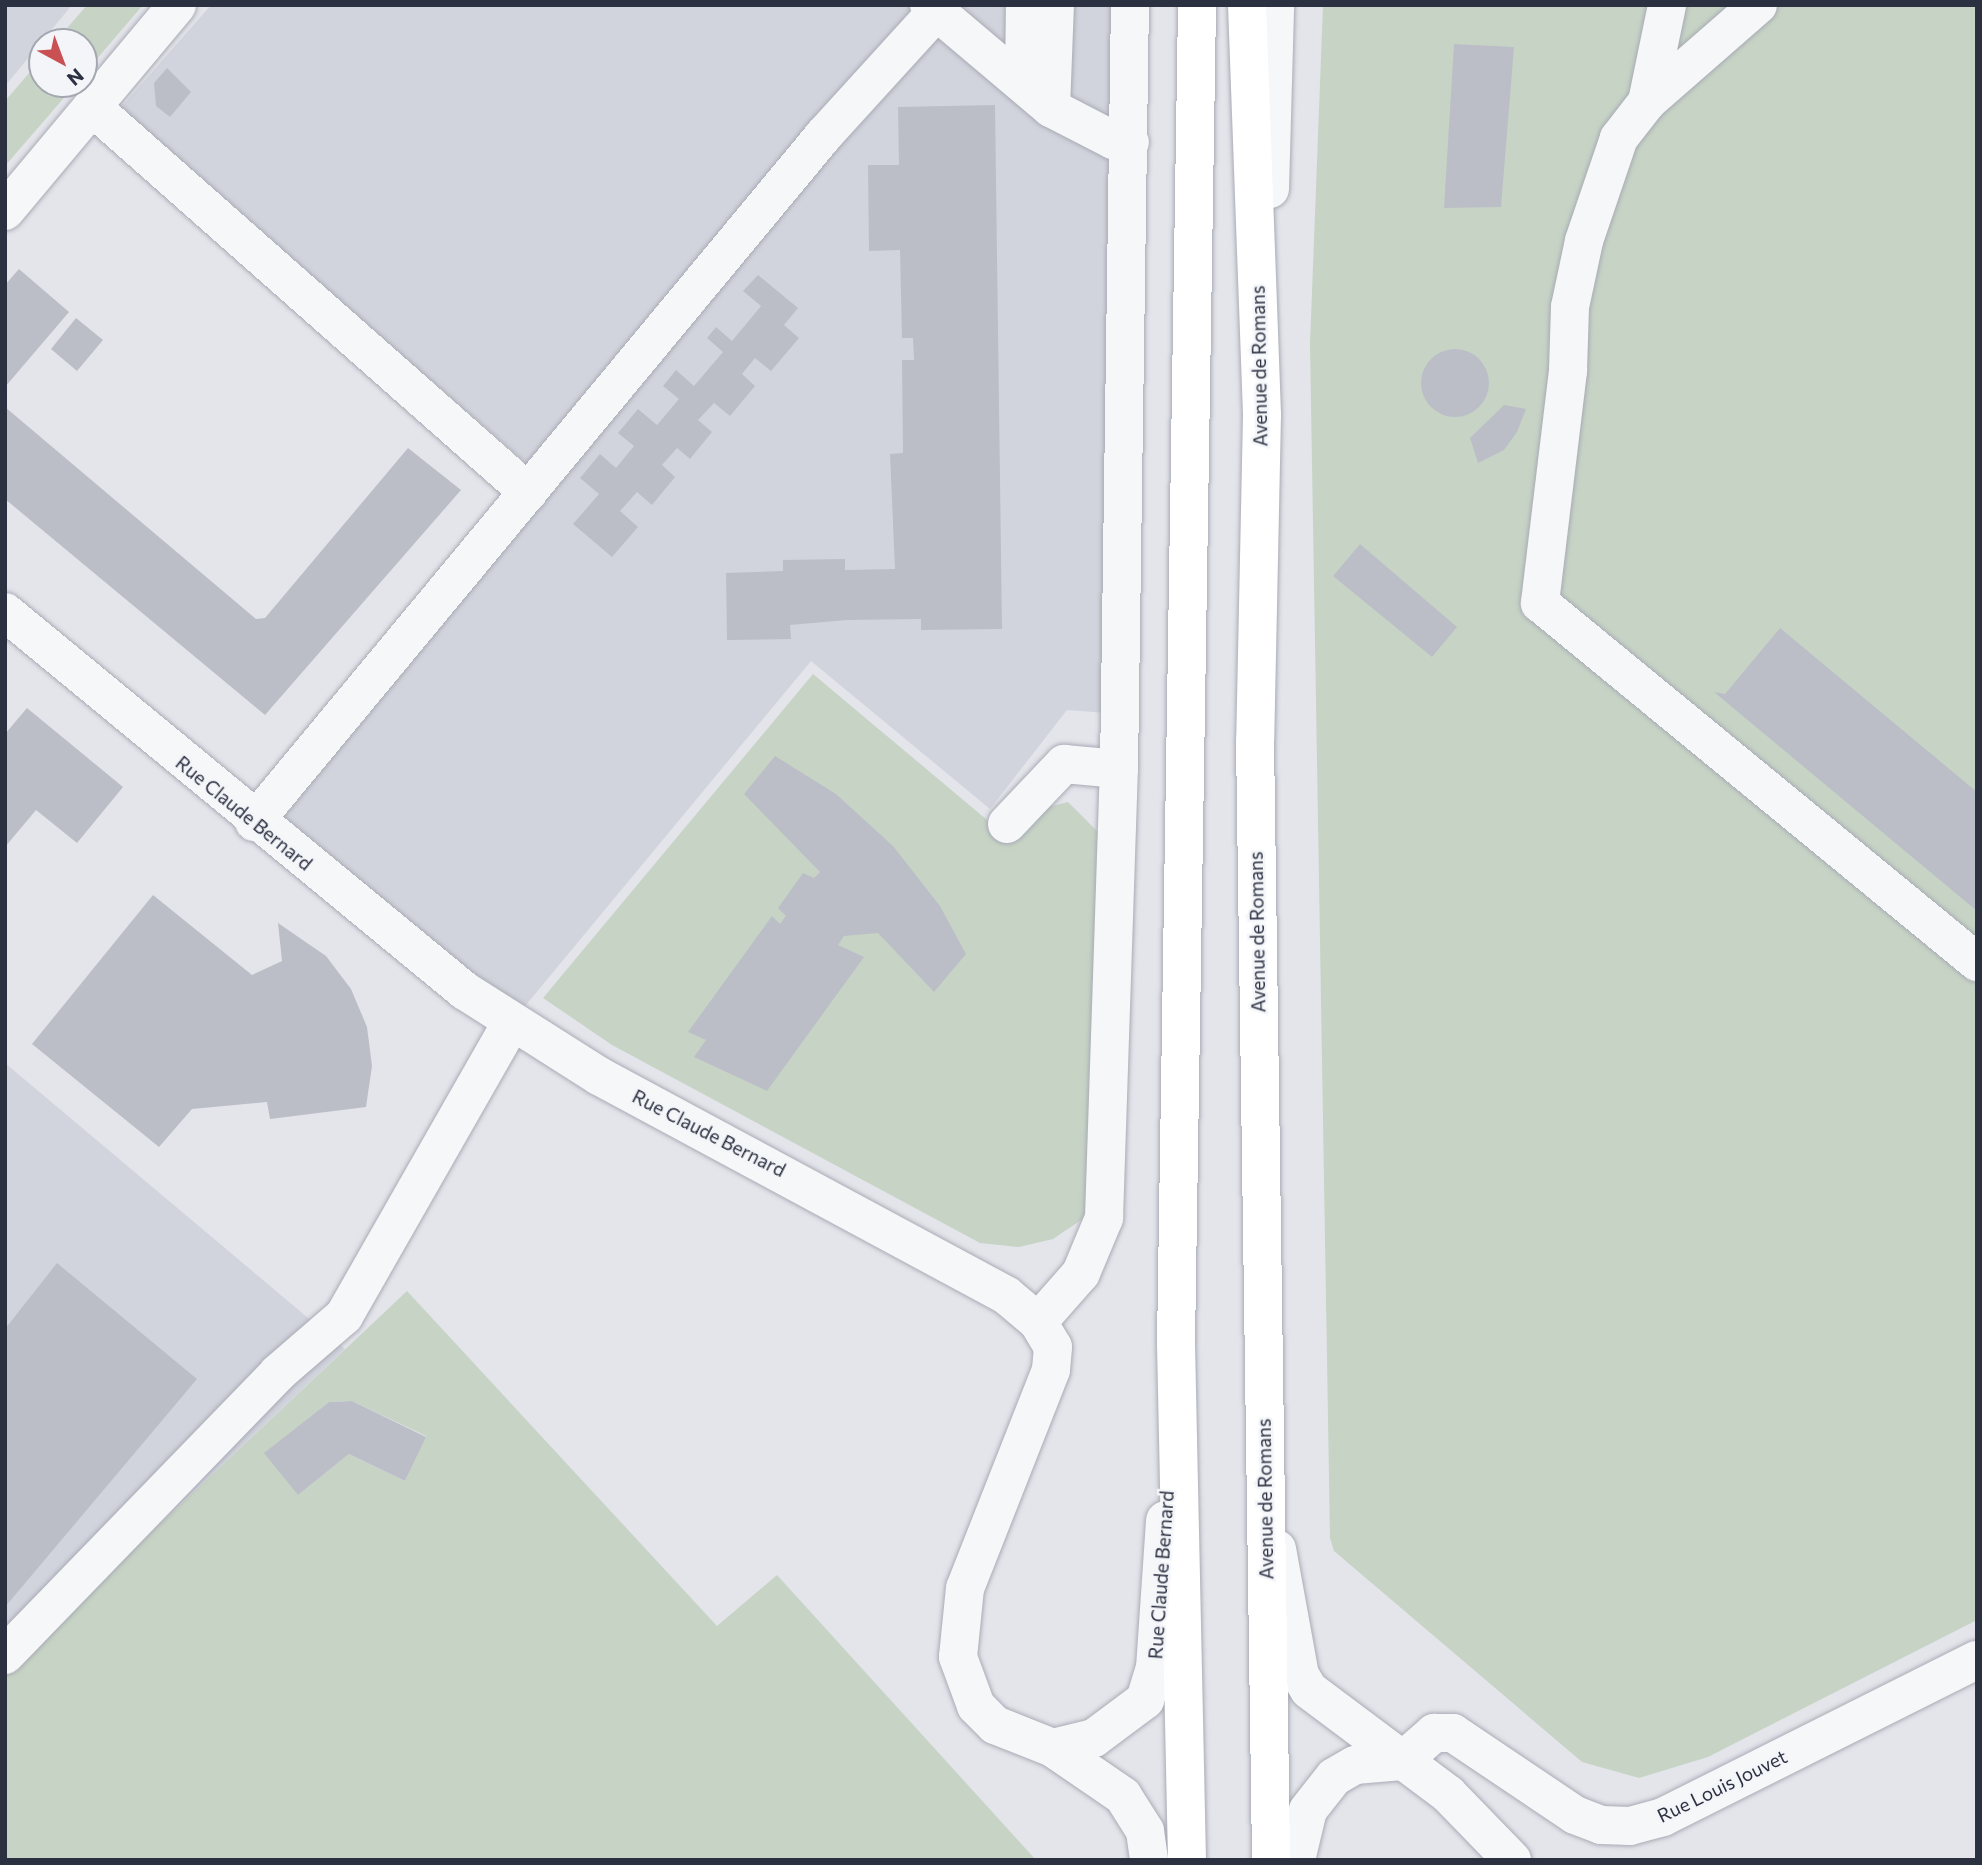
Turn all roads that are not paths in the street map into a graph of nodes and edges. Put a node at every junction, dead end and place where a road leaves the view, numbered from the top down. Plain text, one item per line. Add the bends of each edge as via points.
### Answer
1 (177, 5) edge
2 (1025, 5) edge
3 (1055, 5) edge
4 (1130, 5) edge
5 (1197, 5) edge
6 (1247, 5) edge
7 (1275, 5) edge
8 (1667, 5) edge
9 (1758, 5) edge
10 (933, 8) edge
11 (1024, 82) junction
12 (1647, 102) junction
13 (92, 107) junction
14 (1051, 108) junction
15 (1130, 142) junction
16 (5, 211) edge
17 (1262, 415) junction
18 (528, 492) junction
19 (5, 612) edge
20 (1119, 769) junction
21 (254, 822) junction
22 (1007, 824) dead end
23 (1977, 962) edge
24 (512, 1023) junction
25 (1038, 1322) junction
26 (1176, 1343) junction
27 (1264, 1479) junction
28 (5, 1654) edge
29 (1977, 1661) edge
30 (1053, 1748) junction
31 (1402, 1761) junction
32 (1149, 1860) edge
33 (1187, 1860) edge
34 (1271, 1860) edge
35 (1296, 1860) edge
36 (1512, 1860) edge

1 - 13 street
2 - 11 street
3 - 14 street
4 - 15 street
5 - 26 main road
6 - 17 main road, Avenue de Romans
7 - 17 street
8 - 12 street
9 - 12 street
10 - 11 street
10 - 18 street
11 - 14 street
12 - 23 street via 1619,138 1584,241 1570,307 1568,371 1540,603
13 - 16 street
13 - 18 street
14 - 15 street via 1113,141
15 - 20 street
17 - 27 main road, Avenue de Romans via 1255,740
18 - 21 street
19 - 21 street, Rue Claude Bernard
20 - 22 street via 1064,764
20 - 25 street via 1104,1218 1081,1273
21 - 24 street, Rue Claude Bernard
24 - 25 street, Rue Claude Bernard via 1006,1295
24 - 28 street via 344,1316 278,1373
25 - 30 street, Rue Claude Bernard via 1053,1347 1051,1370 965,1588 956,1631 963,1681 976,1706 1016,1737
26 - 30 street, Rue Claude Bernard via 1156,1668 1145,1700 1121,1722 1094,1738
26 - 33 main road
27 - 31 street via 1300,1675 1323,1703
27 - 34 main road, Avenue de Romans
29 - 31 street, Rue Louis Jouvet via 1663,1817 1630,1826 1601,1825 1575,1815 1453,1733 1434,1733
30 - 32 street, Rue Claude Bernard via 1123,1797 1145,1831
31 - 35 street via 1354,1765 1334,1777 1308,1810
31 - 36 street via 1448,1794

